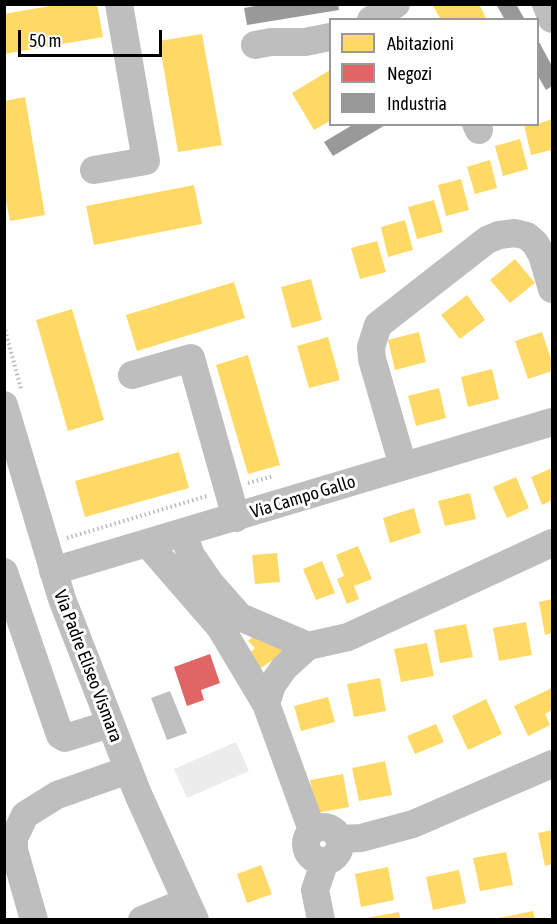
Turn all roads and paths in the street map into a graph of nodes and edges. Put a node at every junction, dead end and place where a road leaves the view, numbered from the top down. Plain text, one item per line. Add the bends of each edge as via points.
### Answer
1 (119, 4) edge
2 (396, 4) edge
3 (406, 4) edge
4 (546, 4) edge
5 (373, 18) edge
6 (414, 18) edge
7 (552, 19) edge
8 (329, 37) edge
9 (255, 45) dead end
10 (94, 170) dead end
11 (4, 209) edge
12 (4, 221) edge
13 (552, 289) edge
14 (4, 326) edge
15 (132, 375) dead end
16 (14, 399) edge
17 (552, 422) edge
18 (403, 466) junction
19 (274, 476) dead end
20 (16, 485) edge
21 (228, 490) junction
22 (236, 518) junction
23 (60, 528) dead end
24 (183, 534) junction
25 (552, 543) edge
26 (148, 544) junction
27 (53, 571) junction
28 (4, 572) edge
29 (308, 646) junction
30 (266, 704) junction
31 (110, 724) junction
32 (552, 764) edge
33 (128, 770) junction
34 (332, 850) junction
35 (191, 911) edge
36 (34, 920) edge
37 (142, 920) edge
38 (321, 920) edge

1 - 10 street via 147,161
2 - 5 street
3 - 6 street
4 - 7 street
8 - 9 street
11 - 12 path
13 - 18 street via 535,243 515,233 499,235 487,240 378,325 371,347 372,359
14 - 16 path
15 - 21 street via 190,358
16 - 20 street, Via Padre Eliseo Vismara
17 - 18 street, Via Campo Gallo
18 - 22 street, Via Campo Gallo
19 - 21 path
20 - 27 street, Via Padre Eliseo Vismara
21 - 22 street
21 - 23 path via 63,540
22 - 24 street, Via Campo Gallo
24 - 26 street, Via Campo Gallo
24 - 29 street via 191,555 210,583 240,617
25 - 29 street via 348,637
26 - 27 street, Via Campo Gallo
26 - 30 street via 220,627
27 - 31 street, Via Padre Eliseo Vismara
28 - 31 street via 60,735 65,738
29 - 30 street via 284,668 272,685
30 - 34 street via 312,830 328,827
31 - 33 street, Via Padre Eliseo Vismara
32 - 34 street via 412,824
33 - 35 street, Via Padre Eliseo Vismara
33 - 36 street via 57,795 25,815 14,838 14,850
34 - 38 street via 315,890
35 - 37 street

